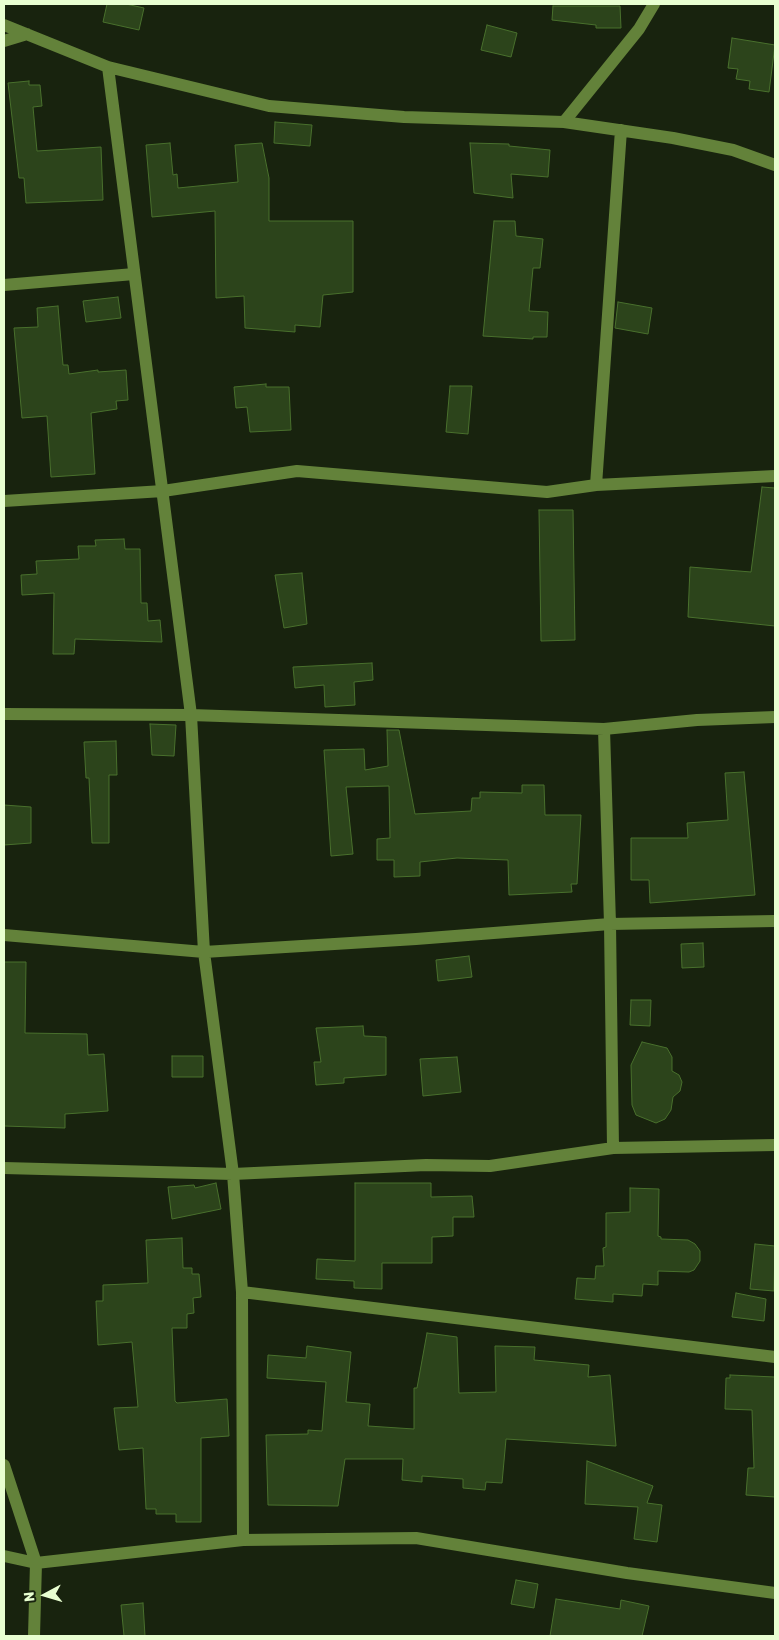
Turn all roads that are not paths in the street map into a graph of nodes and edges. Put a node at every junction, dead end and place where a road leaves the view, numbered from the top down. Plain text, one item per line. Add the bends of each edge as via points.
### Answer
1 (654, 4) edge
2 (4, 25) edge
3 (27, 34) junction
4 (4, 42) edge
5 (108, 67) junction
6 (564, 122) junction
7 (622, 130) junction
8 (775, 164) edge
9 (134, 274) junction
10 (4, 285) edge
11 (775, 476) edge
12 (596, 485) junction
13 (163, 491) junction
14 (4, 501) edge
15 (4, 714) edge
16 (190, 715) junction
17 (775, 717) edge
18 (604, 729) junction
19 (775, 921) edge
20 (610, 924) junction
21 (4, 935) edge
22 (204, 952) junction
23 (775, 1145) edge
24 (613, 1148) junction
25 (4, 1168) edge
26 (233, 1174) junction
27 (242, 1292) junction
28 (775, 1357) edge
29 (4, 1465) edge
30 (243, 1540) junction
31 (4, 1556) edge
32 (36, 1563) junction
33 (775, 1593) edge
34 (34, 1636) edge

1 - 6 street via 639,30
2 - 3 street
3 - 4 street
3 - 5 street
5 - 6 street via 269,106 404,118
5 - 9 street
6 - 7 street
7 - 8 street via 733,150
7 - 12 street
9 - 10 street
9 - 13 street
11 - 12 street
12 - 13 street via 547,492 297,471
13 - 14 street
13 - 16 street
15 - 16 street
16 - 18 street
16 - 22 street
17 - 18 street
18 - 20 street
19 - 20 street
20 - 22 street
20 - 24 street
21 - 22 street
22 - 26 street
23 - 24 street
24 - 26 street via 490,1166 426,1165
25 - 26 street
26 - 27 street
27 - 28 street
27 - 30 street
29 - 32 street
30 - 32 street
30 - 33 street via 416,1538 627,1573
31 - 32 street
32 - 34 street

